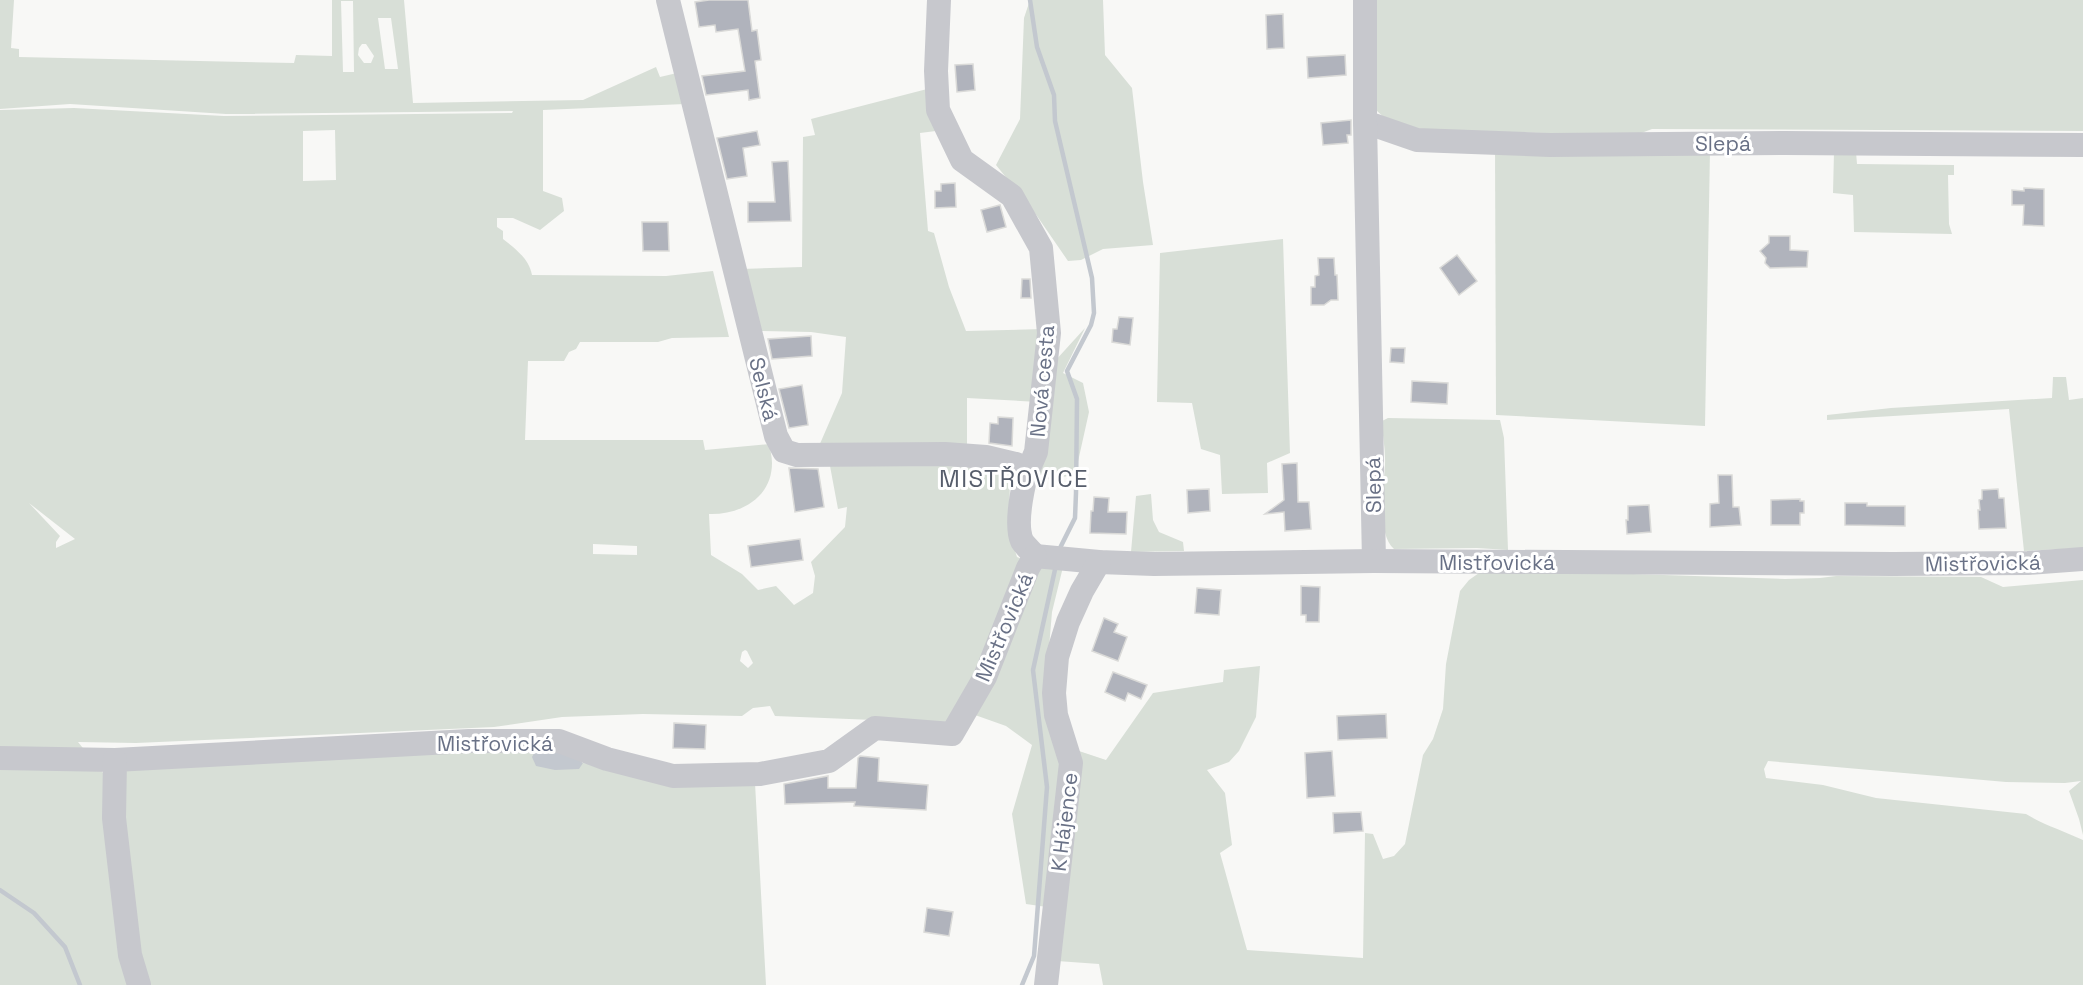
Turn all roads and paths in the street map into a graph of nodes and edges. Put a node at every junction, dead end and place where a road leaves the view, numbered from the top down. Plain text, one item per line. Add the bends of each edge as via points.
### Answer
1 (668, 0) edge
2 (939, 0) edge
3 (1365, 0) edge
4 (1365, 122) junction
5 (2083, 145) edge
6 (1026, 475) junction
7 (1049, 557) junction
8 (2083, 560) edge
9 (1374, 561) junction
10 (1099, 562) junction
11 (0, 758) edge
12 (115, 759) junction
13 (139, 985) edge
14 (1046, 985) edge

1 - 6 street, Selská via 773,425 784,451 797,455 986,457 1016,464
2 - 6 street, Nová cesta via 938,110 962,160 1011,196 1041,248 1049,333 1036,452
3 - 4 street, Slepá
4 - 5 street, Slepá via 1417,140 1550,145
4 - 9 street, Slepá
6 - 7 street via 1019,520 1022,542
7 - 10 street, Mistřovická
7 - 12 street, Mistřovická via 1028,568 985,677 952,734 875,728 829,761 760,774 673,776 607,759 559,741 469,741
8 - 9 street, Mistřovická via 1904,564
9 - 10 street, Mistřovická
10 - 14 street, K Hájence via 1068,622 1057,657 1056,715 1071,763
11 - 12 street, Mistřovická
12 - 13 street via 114,818 130,955

